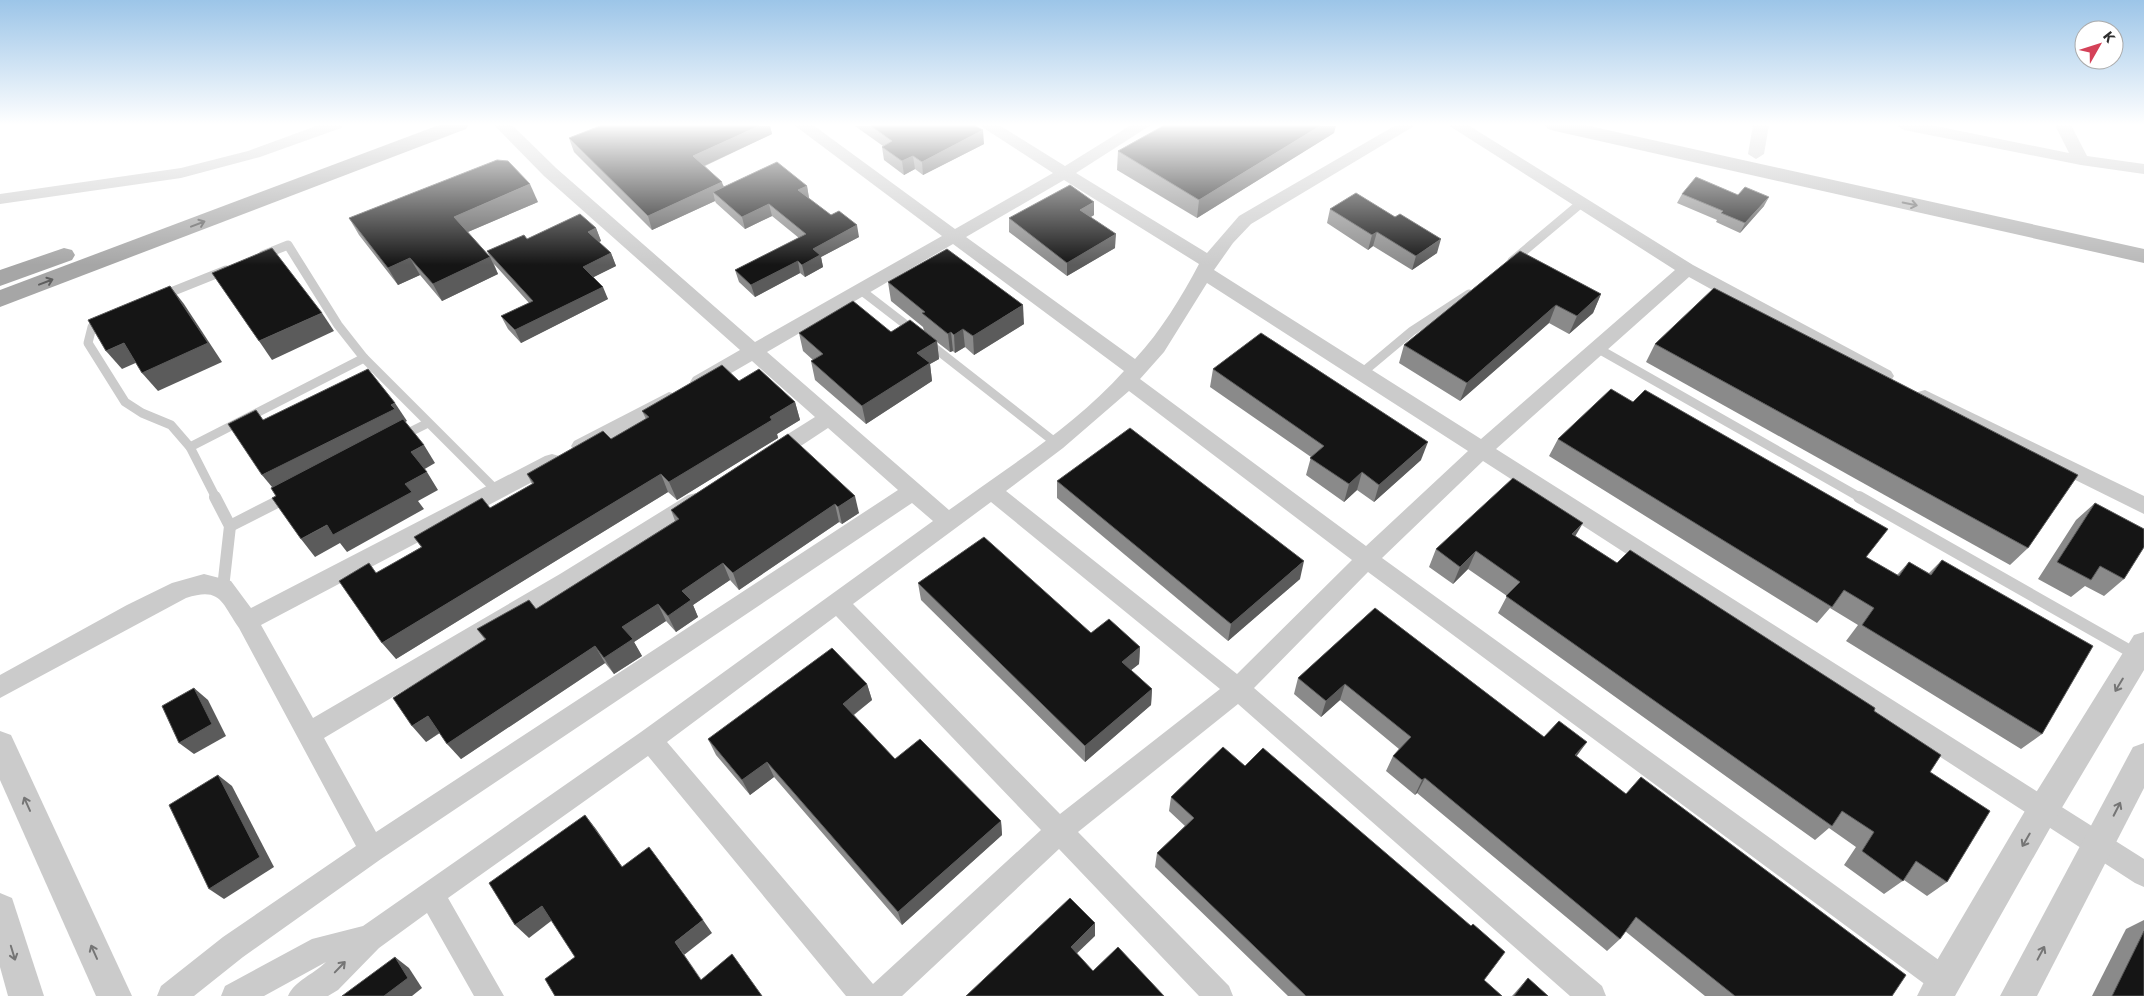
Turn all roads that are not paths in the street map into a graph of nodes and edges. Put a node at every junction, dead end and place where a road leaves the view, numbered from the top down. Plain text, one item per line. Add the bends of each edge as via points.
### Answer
1 (187, 171) edge
2 (291, 171) edge
3 (338, 171) edge
4 (549, 171) edge
5 (864, 171) edge
6 (1060, 171) edge
7 (1068, 171) edge
8 (1329, 171) edge
9 (1528, 171) edge
10 (1761, 171) edge
11 (1834, 171) edge
12 (1064, 174) junction
13 (0, 199) edge
14 (1580, 204) junction
15 (953, 237) junction
16 (2144, 241) edge
17 (2144, 256) edge
18 (250, 260) edge
19 (1508, 264) edge
20 (232, 267) edge
21 (1206, 267) junction
22 (1687, 269) junction
23 (0, 278) edge
24 (862, 291) junction
25 (1474, 291) edge
26 (0, 299) edge
27 (148, 300) edge
28 (111, 315) edge
29 (1597, 348) junction
30 (754, 353) junction
31 (364, 358) junction
32 (1363, 372) junction
33 (1132, 375) junction
34 (829, 418) junction
35 (428, 423) junction
36 (394, 441) edge
37 (1056, 443) junction
38 (190, 447) junction
39 (1483, 449) junction
40 (753, 466) edge
41 (299, 490) edge
42 (497, 491) junction
43 (913, 491) junction
44 (992, 491) junction
45 (711, 492) edge
46 (2144, 506) edge
47 (949, 523) junction
48 (230, 526) junction
49 (1367, 559) junction
50 (223, 588) junction
51 (838, 604) junction
52 (247, 621) junction
53 (2140, 650) edge
54 (0, 687) edge
55 (1238, 688) junction
56 (308, 734) junction
57 (650, 740) junction
58 (0, 745) edge
59 (2144, 757) edge
60 (2043, 810) junction
61 (1059, 831) junction
62 (2099, 844) junction
63 (372, 850) junction
64 (2144, 874) edge
65 (432, 894) junction
66 (0, 910) edge
67 (369, 938) junction
68 (1940, 988) edge
69 (26, 996) edge
70 (114, 996) edge
71 (171, 996) edge
72 (235, 996) edge
73 (302, 996) edge
74 (490, 996) edge
75 (864, 996) edge
76 (881, 996) edge
77 (1219, 996) edge
78 (1592, 996) edge
79 (2018, 996) edge

1 - 13 street
2 - 23 main road
26 -> 3 main road
4 - 30 street
5 - 15 street
6 - 12 street
7 - 12 street
8 - 21 street via 1245,220
9 - 14 street
10 -> 17 main road
11 - 16 main road
12 - 15 street
12 - 21 street
14 - 19 lane
14 - 22 street
15 - 24 street
15 - 33 street
18 - 31 lane via 288,245 338,325
20 - 27 lane
21 - 32 street
21 - 33 street via 1192,295 1157,347
22 - 29 street
22 - 46 street via 1905,387
24 - 30 street
24 - 37 lane
25 - 32 lane via 1412,331
28 - 38 lane via 92,327 88,342 125,402 171,425
29 - 39 street
29 - 53 lane
30 - 34 street
30 - 42 street
31 - 35 lane
31 - 38 lane
32 - 39 street
33 - 37 street via 1116,394
33 - 49 street
34 - 40 street
34 - 43 street
35 - 36 lane
35 - 42 lane
37 - 44 street
38 - 48 lane
39 - 49 street
39 - 60 street
41 - 48 lane
42 - 52 street
43 - 47 street
43 - 63 street
44 - 47 street
44 - 55 street
45 - 56 street via 568,581
47 - 51 street
48 - 50 lane
49 - 55 street
49 - 68 street
50 - 52 street
50 - 54 street via 204,583 180,590
51 - 57 street
51 - 61 street
52 - 56 street
53 -> 60 street
55 - 61 street
55 - 78 street
56 - 63 street
57 - 65 street
57 - 75 street
70 -> 58 street
62 -> 59 street
60 - 62 street
60 -> 68 street
61 - 76 street
61 - 77 street
62 - 64 street
79 -> 62 street
63 - 71 street via 233,947
65 - 67 street
65 - 74 street
66 -> 69 street
67 - 72 street via 322,949
73 -> 67 street via 328,980

